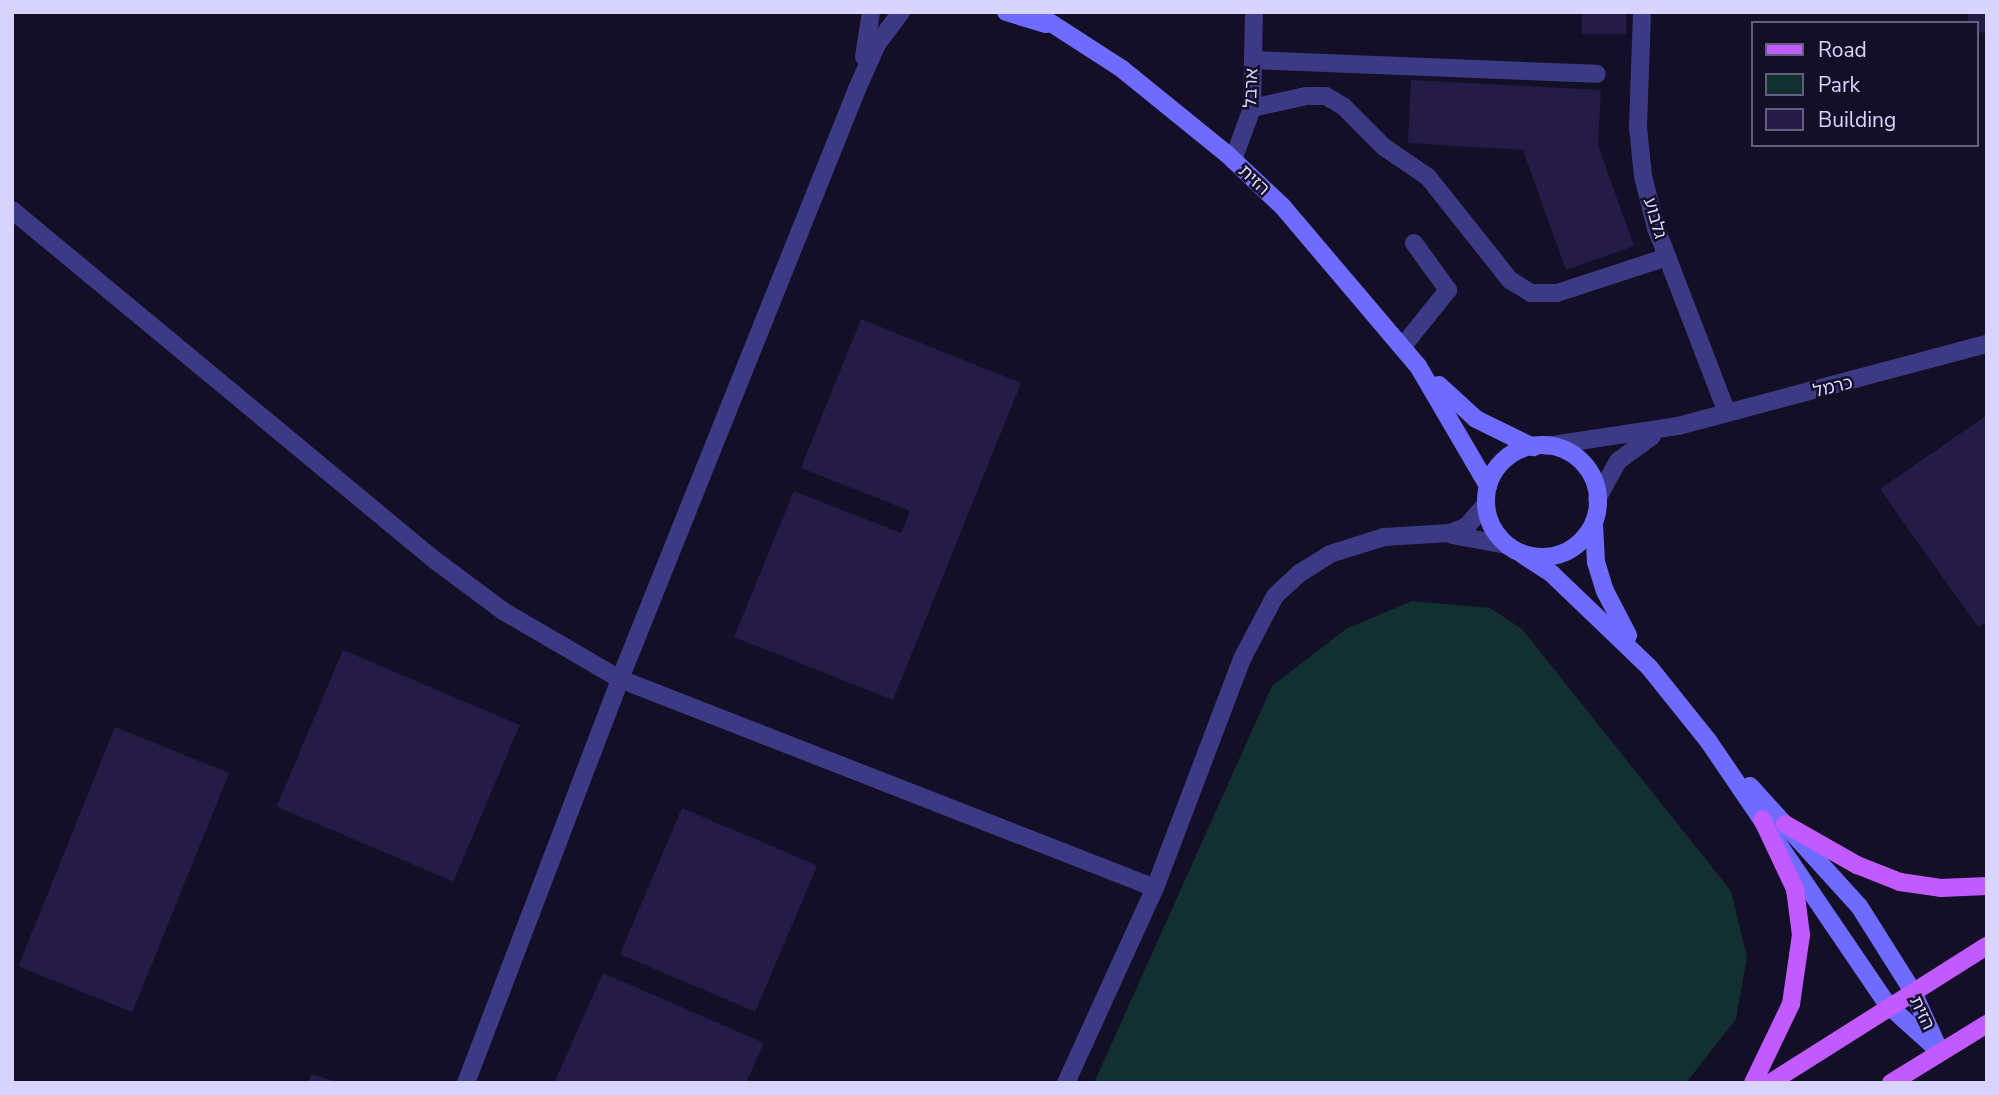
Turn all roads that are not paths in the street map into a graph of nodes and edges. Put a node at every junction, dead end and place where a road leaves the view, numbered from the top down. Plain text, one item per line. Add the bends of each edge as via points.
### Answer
1 (871, 12) edge
2 (901, 12) edge
3 (1006, 12) edge
4 (1034, 12) edge
5 (1254, 12) edge
6 (1642, 12) edge
7 (1058, 28) junction
8 (1253, 60) junction
9 (1597, 74) dead end
10 (857, 89) junction
11 (1252, 108) junction
12 (1233, 160) junction
13 (12, 210) edge
14 (1414, 243) dead end
15 (1667, 257) junction
16 (1987, 344) edge
17 (1403, 346) junction
18 (1418, 366) junction
19 (1727, 413) junction
20 (1678, 426) junction
21 (1539, 446) junction
22 (1488, 486) junction
23 (1597, 499) junction
24 (1485, 505) junction
25 (1595, 519) junction
26 (1431, 534) junction
27 (1506, 545) junction
28 (1523, 555) junction
29 (1649, 667) junction
30 (620, 679) junction
31 (1709, 743) junction
32 (1762, 819) junction
33 (1785, 824) junction
34 (1987, 886) edge
35 (1155, 888) junction
36 (1987, 946) edge
37 (1912, 990) junction
38 (1888, 1005) junction
39 (1987, 1024) edge
40 (1940, 1052) junction
41 (466, 1083) edge
42 (1066, 1083) edge
43 (1753, 1083) edge
44 (1770, 1083) edge
45 (1891, 1083) edge

1 - 10 street
2 - 10 street via 877,44
3 - 7 street, הזית
4 - 7 street, הזית
5 - 8 street, ארבל
6 - 15 street, גלבוע via 1638,127 1643,176
7 - 12 street, הזית via 1122,69
8 - 9 street
8 - 11 street, ארבל
10 - 30 street
11 - 12 street, ארבל
11 - 15 street via 1306,96 1326,96 1344,107 1384,147 1428,177 1510,280 1531,293 1557,293
12 - 17 street, הזית via 1283,207
13 - 30 street via 432,558 503,611
14 - 17 street via 1448,289
15 - 19 street, גלבוע
16 - 19 street, כרמל
17 - 18 street, הזית
18 - 21 street, הזית via 1476,419
18 - 22 street, הזית
19 - 20 street, כרמל
20 - 21 street, כרמל
20 - 23 street, כרמל via 1633,446 1605,478
21 - 22 street via 1510,455 1496,468
21 - 23 street via 1565,450 1581,461 1593,477
22 - 24 street
23 - 25 street
24 - 26 street via 1466,527
24 - 27 street via 1493,530
25 - 28 street via 1579,544 1561,554
25 - 29 street, הזית via 1593,538 1605,591
26 - 27 street via 1473,536
26 - 35 street via 1359,542 1300,573 1275,596 1242,659
27 - 28 street
28 - 29 street, הזית via 1567,588
29 - 31 street, הזית
30 - 35 street
30 - 41 street
31 - 32 street, הזית
31 - 33 street, הזית
32 - 38 street, הזית
32 - 43 main road via 1794,889 1801,935 1791,1004
33 - 34 main road via 1857,865 1900,882 1941,888
33 - 37 street, הזית via 1859,906
35 - 42 street
36 - 37 main road
37 - 38 main road
37 - 40 street, הזית
38 - 40 street, הזית
38 - 44 main road
39 - 40 main road
40 - 45 main road

